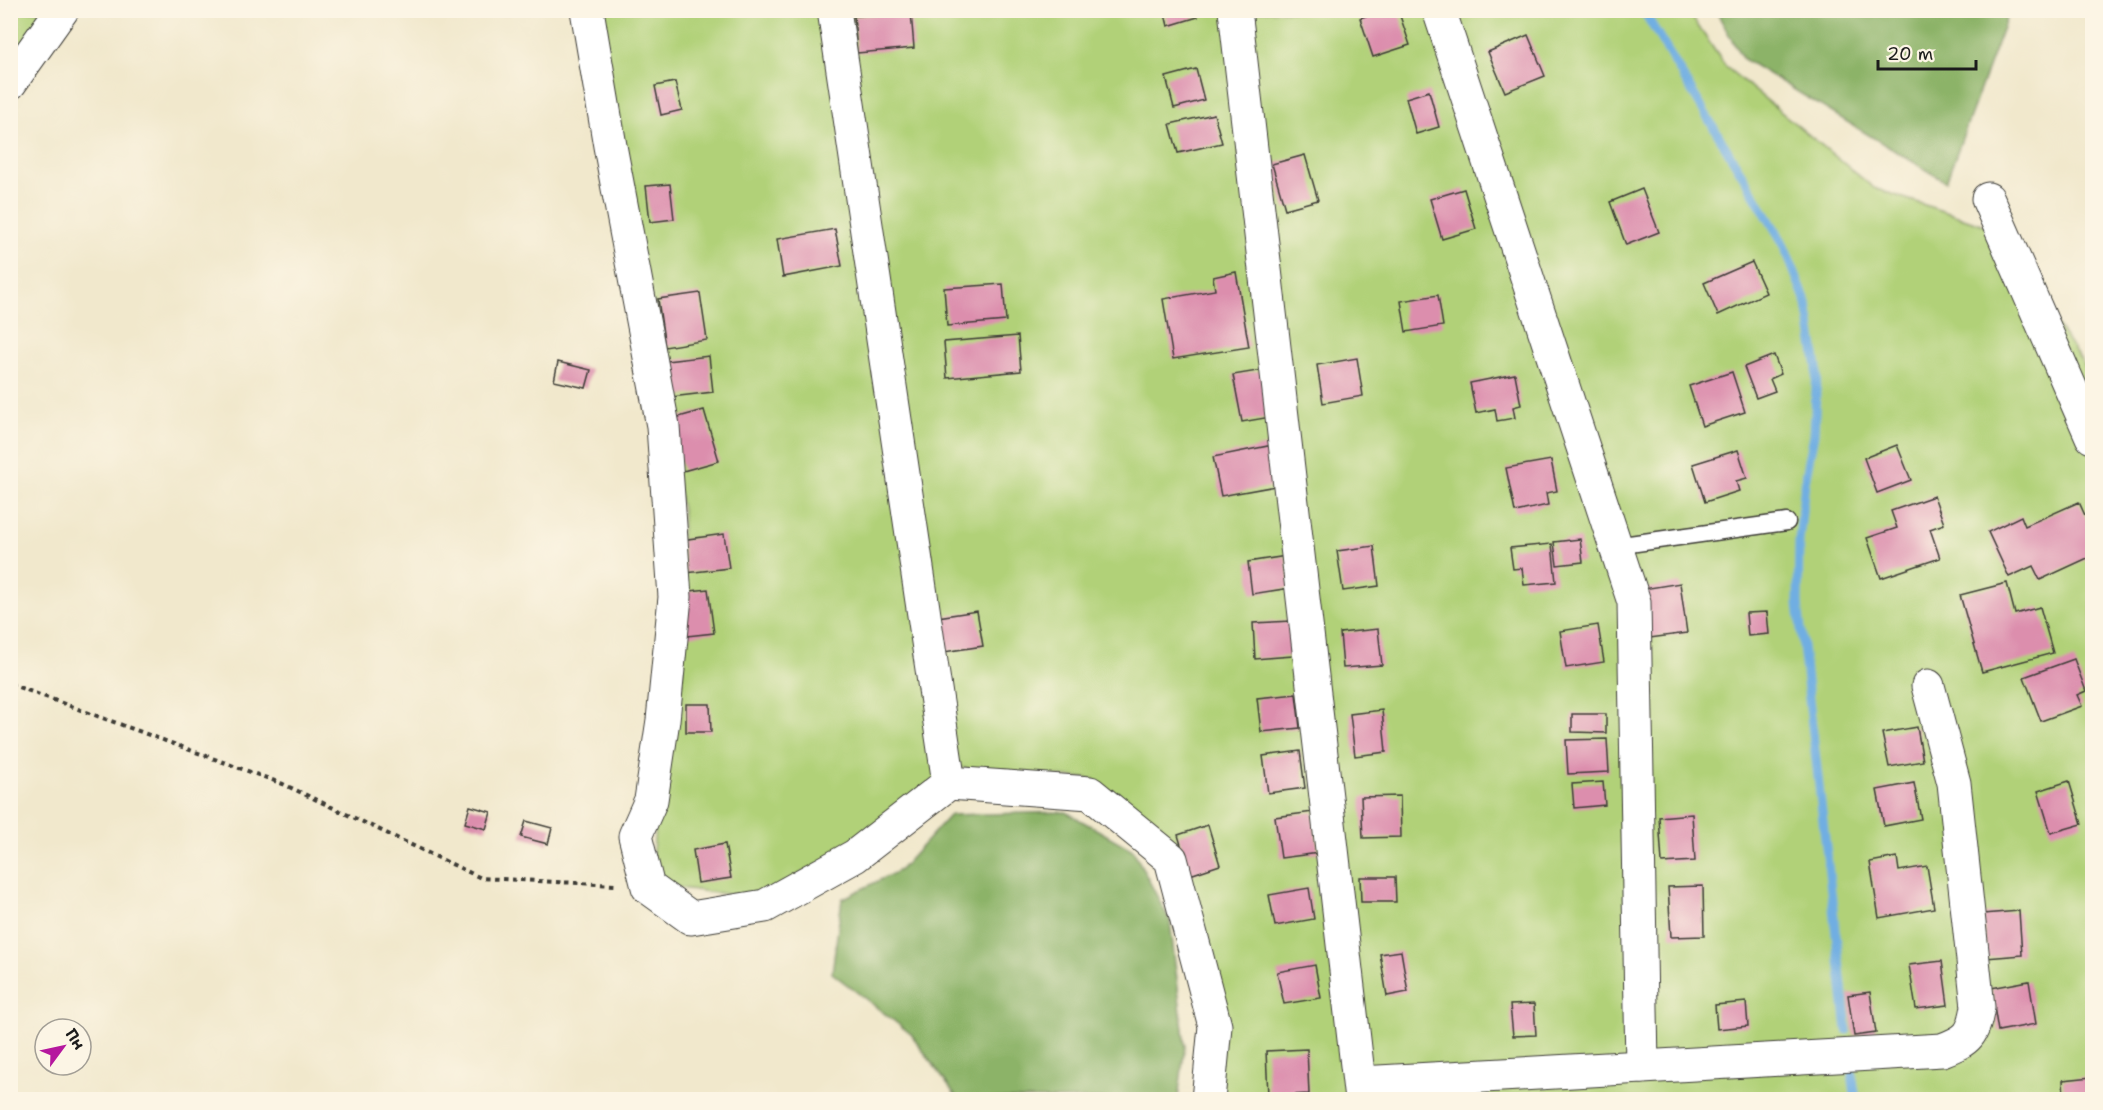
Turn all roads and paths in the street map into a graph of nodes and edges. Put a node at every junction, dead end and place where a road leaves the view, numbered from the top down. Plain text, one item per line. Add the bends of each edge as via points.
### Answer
1 (62, 10) edge
2 (587, 10) edge
3 (834, 10) edge
4 (1235, 10) edge
5 (1439, 10) edge
6 (10, 83) edge
7 (1988, 199) dead end
8 (2092, 436) edge
9 (1787, 522) dead end
10 (1615, 546) junction
11 (10, 684) edge
12 (1928, 686) dead end
13 (949, 783) junction
14 (648, 886) junction
15 (1642, 1067) junction
16 (1361, 1091) edge
17 (1208, 1100) edge

1 - 6 street
2 - 14 street via 663,426 675,585 651,801 635,836
3 - 13 street
4 - 16 street
5 - 10 street
7 - 8 street
9 - 10 lane
10 - 15 street via 1634,602
11 - 14 path via 283,784 482,878
12 - 15 street via 1954,783 1978,1007 1975,1027 1962,1043 1942,1050
13 - 14 street via 855,856 765,906 691,918
13 - 17 street via 1090,793 1171,859 1215,1026
15 - 16 street

